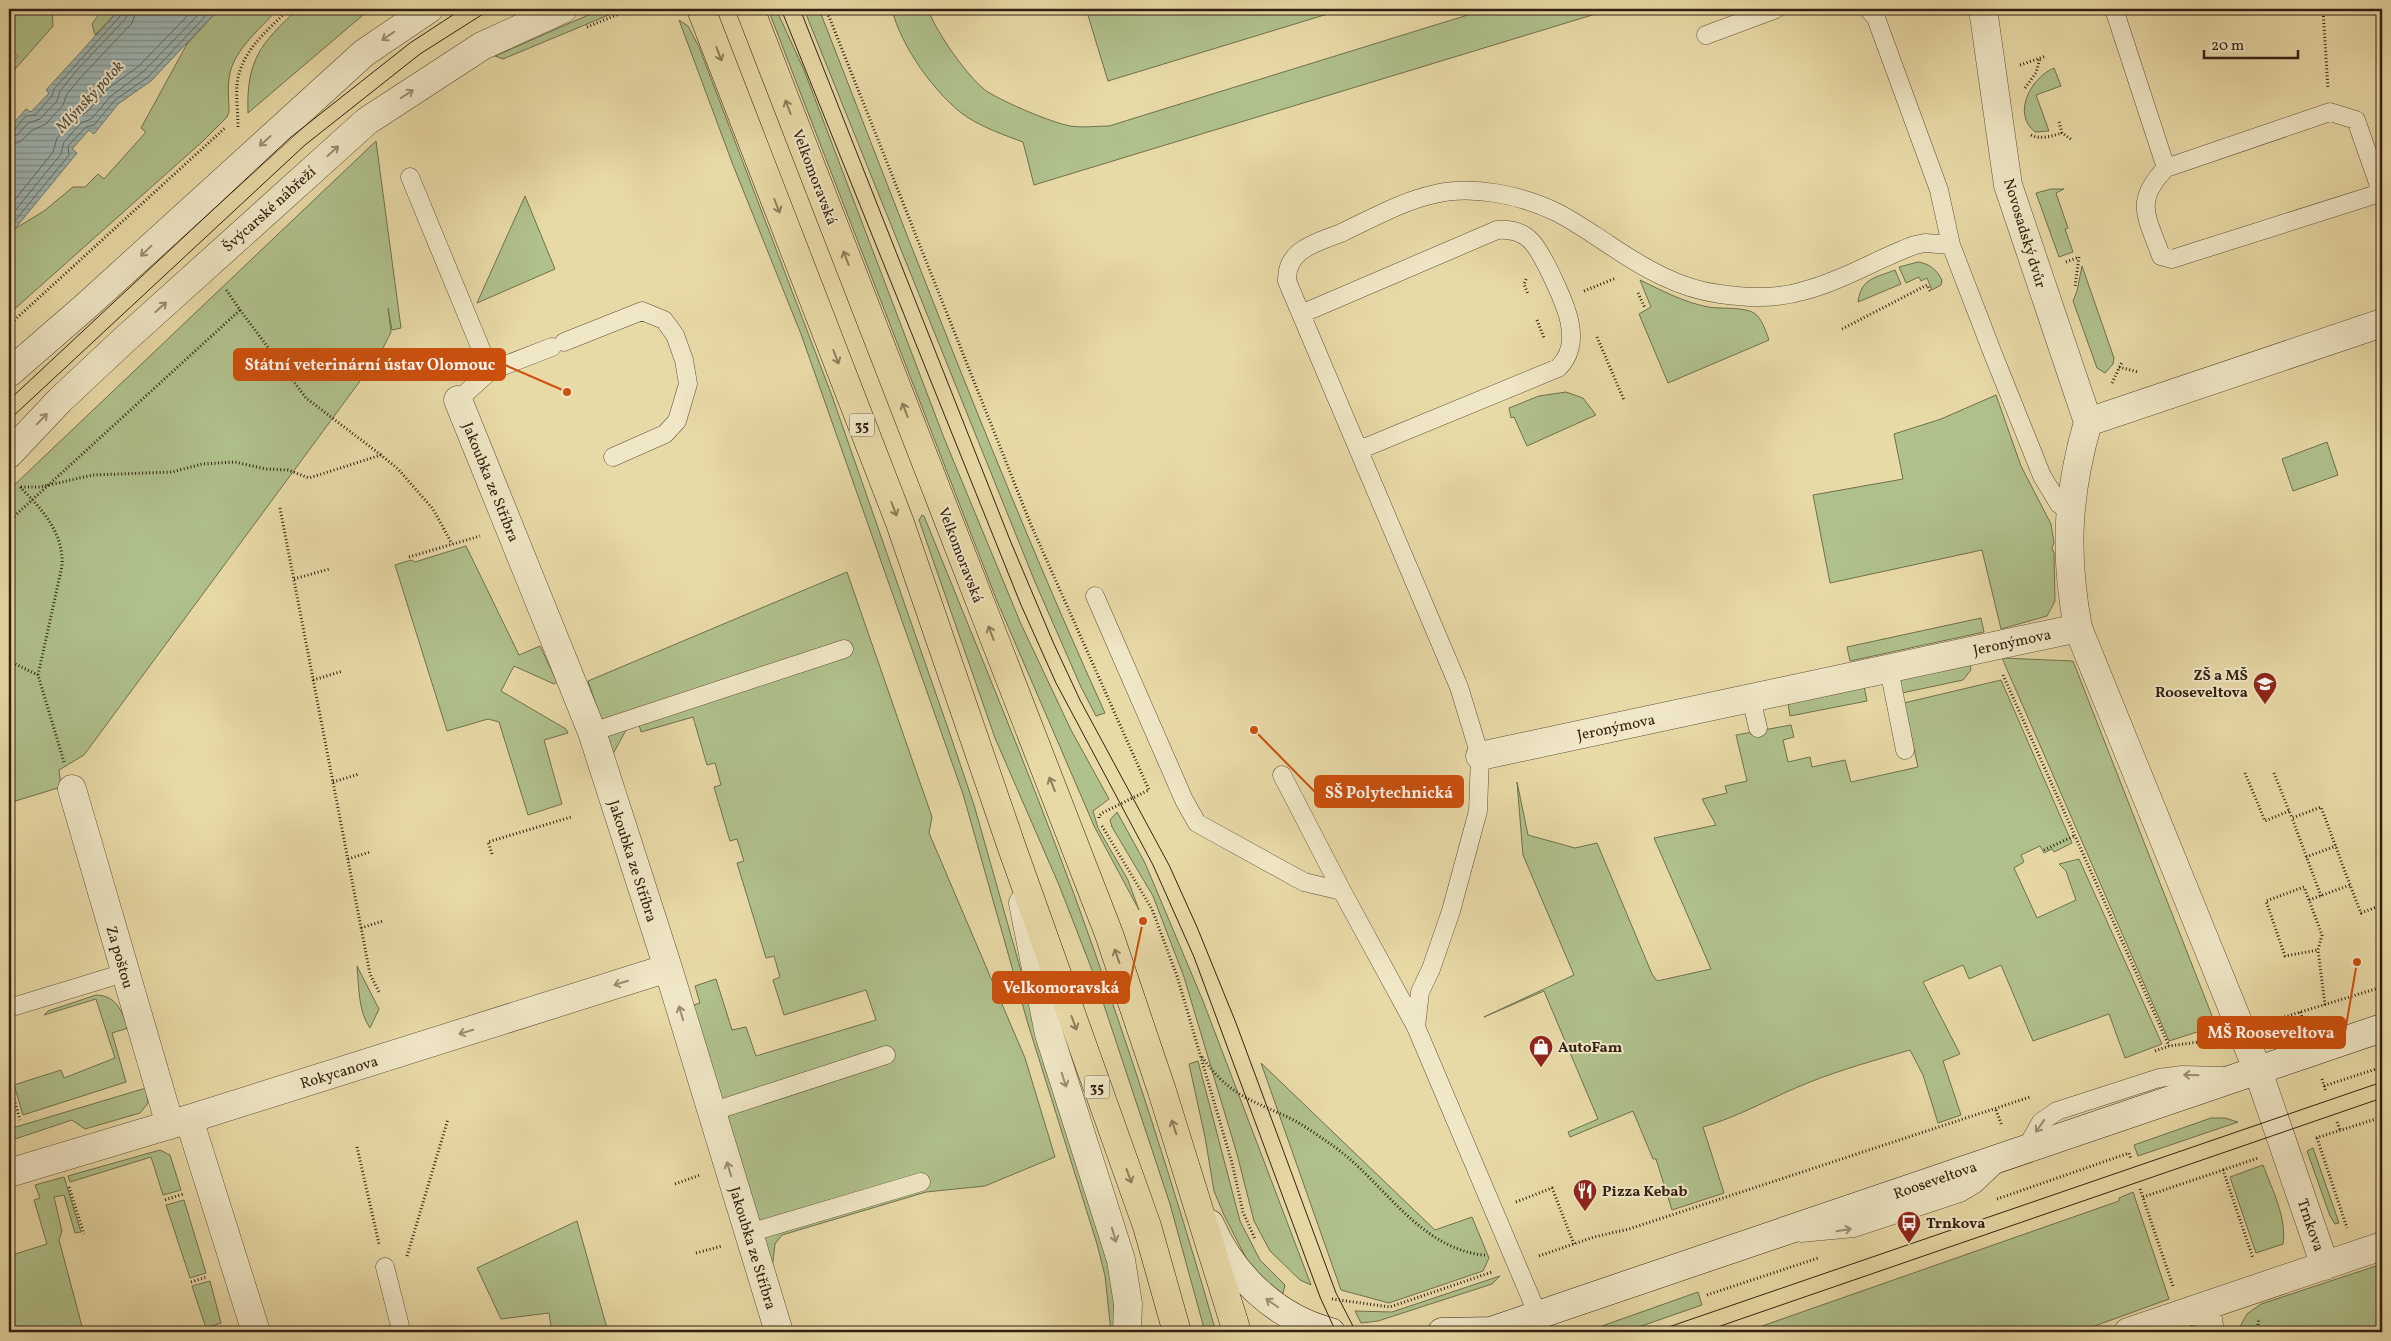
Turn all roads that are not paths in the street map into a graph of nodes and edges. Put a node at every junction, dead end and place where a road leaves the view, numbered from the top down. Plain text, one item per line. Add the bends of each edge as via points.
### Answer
1 (429, 9) edge
2 (563, 9) edge
3 (701, 9) edge
4 (750, 9) edge
5 (1776, 9) edge
6 (1868, 9) edge
7 (1983, 9) edge
8 (2114, 9) edge
9 (1706, 35) dead end
10 (2166, 168) junction
11 (410, 177) dead end
12 (2381, 194) edge
13 (1952, 245) junction
14 (1301, 314) junction
15 (2382, 322) edge
16 (490, 371) junction
17 (9, 373) edge
18 (458, 400) joint
19 (2088, 422) junction
20 (1359, 450) junction
21 (9, 454) edge
22 (613, 457) dead end
23 (2070, 512) junction
24 (1095, 596) dead end
25 (2078, 628) junction
26 (844, 649) dead end
27 (1889, 669) junction
28 (1751, 698) junction
29 (1758, 728) dead end
30 (592, 732) junction
31 (1905, 750) dead end
32 (1480, 756) junction
33 (1282, 775) dead end
34 (72, 789) road end
35 (1011, 845) junction
36 (1342, 891) junction
37 (668, 968) junction
38 (124, 973) junction
39 (9, 1008) edge
40 (1416, 1027) junction
41 (2382, 1028) edge
42 (886, 1055) dead end
43 (2249, 1074) junction
44 (711, 1112) junction
45 (179, 1122) junction
46 (9, 1172) edge
47 (1188, 1174) junction
48 (921, 1182) dead end
49 (738, 1239) junction
50 (2382, 1246) edge
51 (2325, 1266) junction
52 (384, 1267) road end
53 (1538, 1315) junction
54 (2208, 1320) edge
55 (256, 1332) edge
56 (397, 1332) edge
57 (779, 1332) edge
58 (1127, 1332) edge
59 (1177, 1332) edge
60 (1237, 1332) edge
61 (1331, 1332) edge
62 (1442, 1332) edge
63 (1491, 1332) edge
64 (2128, 1332) edge

1 -> 17 street via 364,54 317,94
21 -> 2 street, Švýcarské nábřeží via 123,341 367,121 482,46
3 -> 35 main road, 35 via 900,523
47 -> 4 main road, Velkomoravská via 1109,934 1070,829
5 - 9 lane
6 - 13 lane via 1876,18 1939,190
7 - 19 street, Novosadský dvůr via 2008,185
8 - 10 lane
10 - 12 lane via 2330,112 2356,120
10 - 12 lane via 2151,183 2145,201 2161,256 2172,259
11 - 16 lane
13 - 14 lane via 1915,245 1813,288 1790,294 1751,297 1720,294 1692,288 1655,273 1542,206 1484,192 1445,192 1411,202 1320,241 1293,257 1287,270 1287,281
13 - 23 lane via 2042,476 2059,504
14 - 20 lane
14 - 20 lane via 1497,230 1524,235 1541,252 1570,323 1570,349 1562,364
15 - 19 street
16 - 18 lane
16 - 22 lane via 642,311 664,320 675,335 688,384 677,422 665,434
18 - 30 street, Jakoubka ze Stříbra
19 - 23 street via 2077,461
20 - 32 lane via 1459,687
23 - 25 street via 2070,588
24 - 36 lane via 1197,823 1304,882
25 - 27 street, Jeronýmova
25 - 43 street
26 - 30 lane
27 - 28 street, Jeronýmova
27 - 31 lane
28 - 29 lane
28 - 32 street, Jeronýmova
30 - 37 street, Jakoubka ze Stříbra
32 - 40 lane via 1478,811 1451,911 1420,992
33 - 36 lane
34 - 38 street, Za poštou
35 -> 58 street via 1049,1034 1121,1260 1128,1304
35 -> 59 main road, 35 via 1147,1226
36 - 40 lane
44 -> 37 street, Jakoubka ze Stříbra
37 -> 45 street, Rokycanova
38 - 39 lane
38 - 45 street, Za poštou
40 - 53 lane
41 - 43 street, Rooseveltova
42 - 44 lane
43 - 51 street, Trnkova
43 - 53 street, Rooseveltova
49 -> 44 street, Jakoubka ze Stříbra
45 - 46 street, Rokycanova
45 - 55 street, Za poštou
47 - 60 main road, Velkomoravská
61 -> 47 street via 1301,1323 1244,1279 1212,1228
48 - 49 lane
49 - 57 street, Jakoubka ze Stříbra
50 - 51 street
51 - 54 street
52 - 56 lane via 400,1326
53 - 63 street, Rooseveltova
54 - 64 street
62 - 63 street, Rooseveltova

